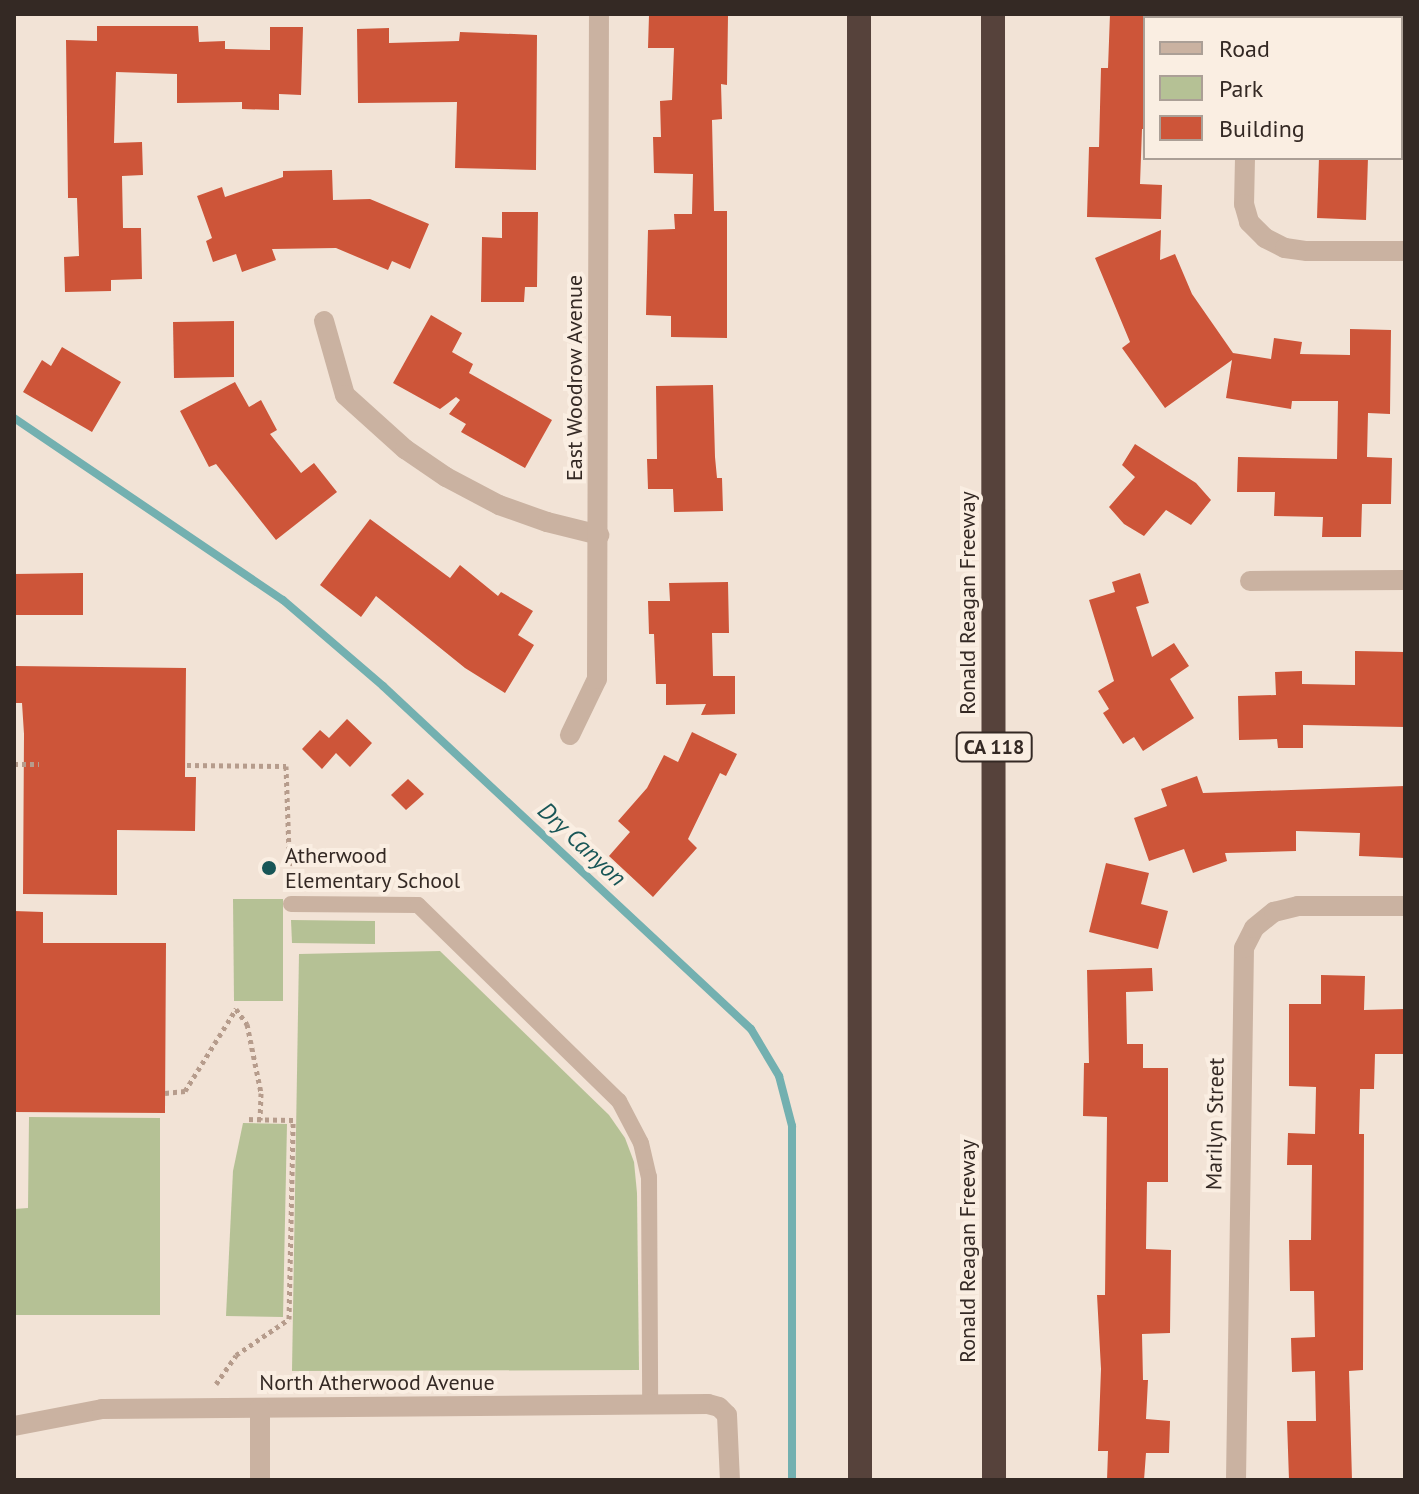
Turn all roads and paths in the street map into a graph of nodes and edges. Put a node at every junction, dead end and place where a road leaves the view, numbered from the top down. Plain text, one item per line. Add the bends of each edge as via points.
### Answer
1 (599, 14) edge
2 (859, 14) edge
3 (993, 14) edge
4 (1245, 160) edge
5 (1405, 251) edge
6 (324, 321) dead end
7 (599, 535) junction
8 (1405, 580) edge
9 (1250, 581) dead end
10 (570, 735) dead end
11 (14, 764) edge
12 (39, 764) dead end
13 (187, 765) dead end
14 (291, 904) joint
15 (1405, 906) edge
16 (165, 1093) dead end
17 (245, 1119) dead end
18 (260, 1120) junction
19 (215, 1385) dead end
20 (650, 1405) junction
21 (260, 1408) junction
22 (14, 1426) edge
23 (260, 1480) edge
24 (730, 1480) edge
25 (860, 1480) edge
26 (994, 1480) edge
27 (1236, 1480) edge

1 - 7 street, East Woodrow Avenue
2 - 25 highway
3 - 26 highway, Ronald Reagan Freeway / CA 118
4 - 5 street via 1244,204 1249,222 1265,238 1285,248
6 - 7 street via 345,395 405,449 499,505
7 - 10 street, East Woodrow Avenue via 597,679
8 - 9 street
11 - 12 path
13 - 14 path via 286,766
14 - 20 lane via 418,905 619,1101 641,1143 649,1177
15 - 27 street, Marilyn Street via 1298,906 1274,912 1254,928 1244,948
16 - 18 path via 185,1091 236,1009 247,1024 261,1093
17 - 18 path
18 - 19 path via 293,1120 289,1319 236,1355
20 - 21 street, North Atherwood Avenue
20 - 24 street, North Atherwood Avenue via 719,1407 730,1426
21 - 22 street, North Atherwood Avenue via 102,1409
21 - 23 street

